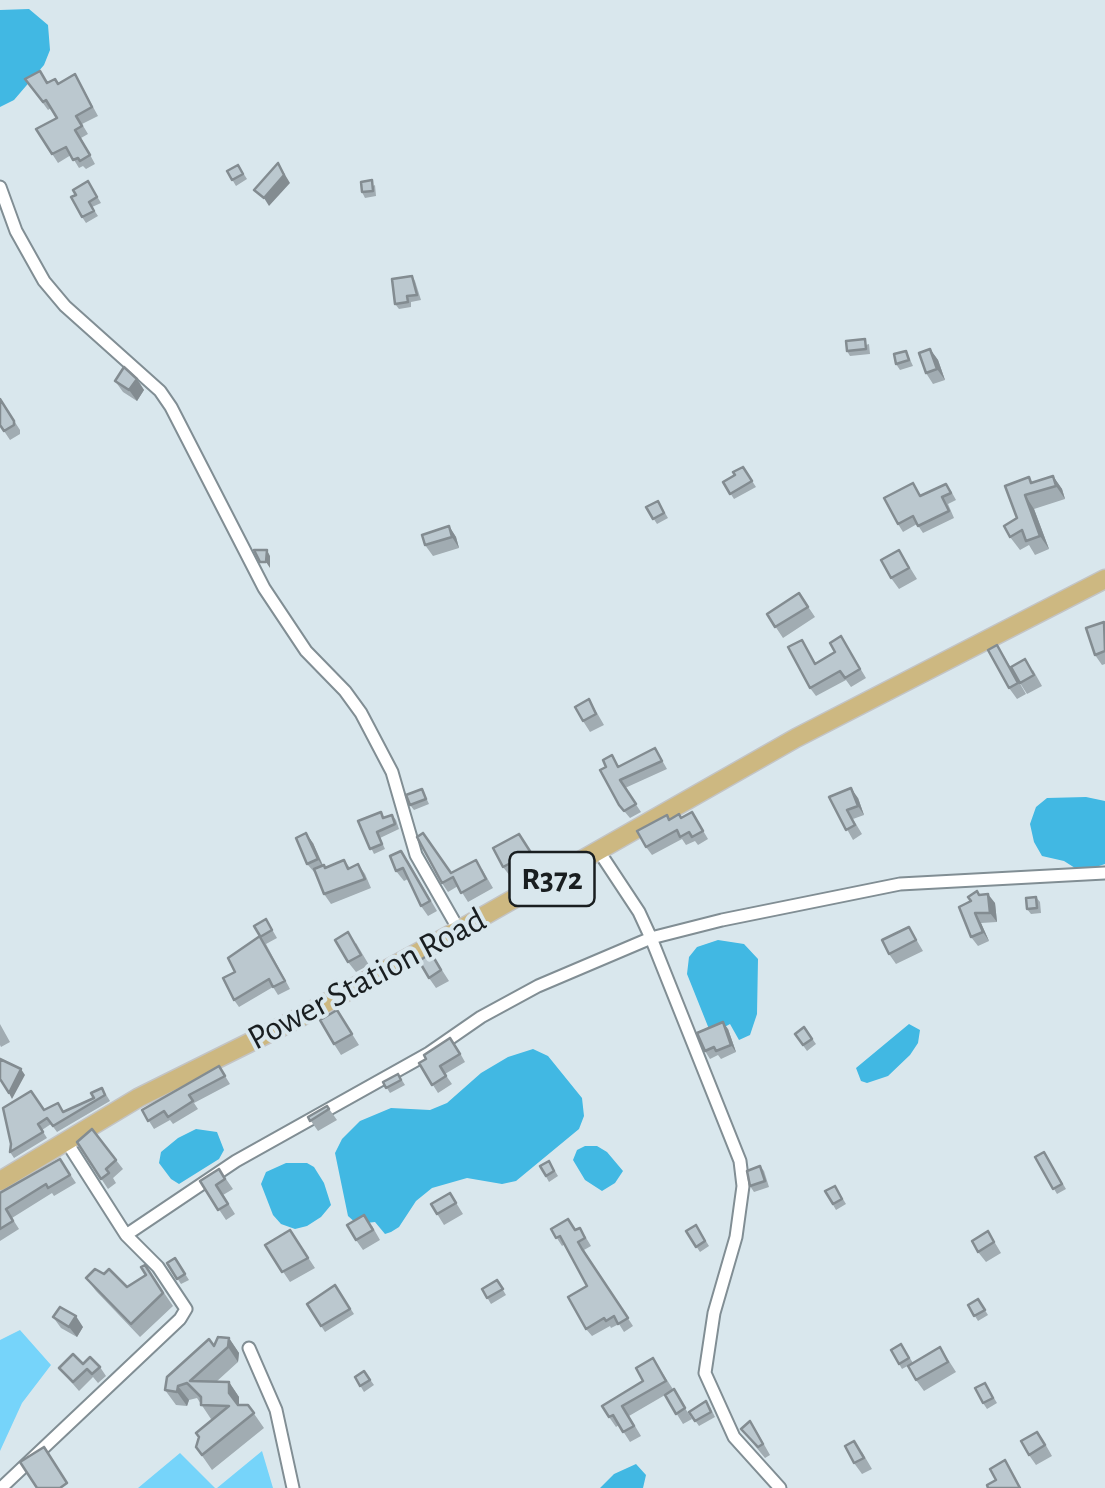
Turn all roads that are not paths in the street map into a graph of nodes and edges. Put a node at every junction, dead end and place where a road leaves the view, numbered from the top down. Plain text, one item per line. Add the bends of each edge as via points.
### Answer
1 (0, 188) edge
2 (1105, 579) edge
3 (600, 852) junction
4 (1105, 873) edge
5 (459, 930) junction
6 (651, 938) junction
7 (66, 1142) junction
8 (0, 1181) edge
9 (126, 1235) junction
10 (249, 1348) dead end
11 (1, 1488) edge
12 (293, 1488) edge
13 (780, 1488) edge

1 - 5 street via 44,281 160,391 264,588 306,651 361,713 392,772 416,854
2 - 3 main road, Power Station Road / R372 via 796,738
3 - 5 main road, Power Station Road / R372
3 - 6 street
4 - 6 street via 900,884
5 - 7 main road, Power Station Road / R372
6 - 9 street via 482,1016 236,1161
6 - 13 street via 743,1174 705,1373 734,1437
7 - 8 main road, Power Station Road / R372
7 - 9 street
9 - 11 street via 186,1309
10 - 12 street via 276,1410

